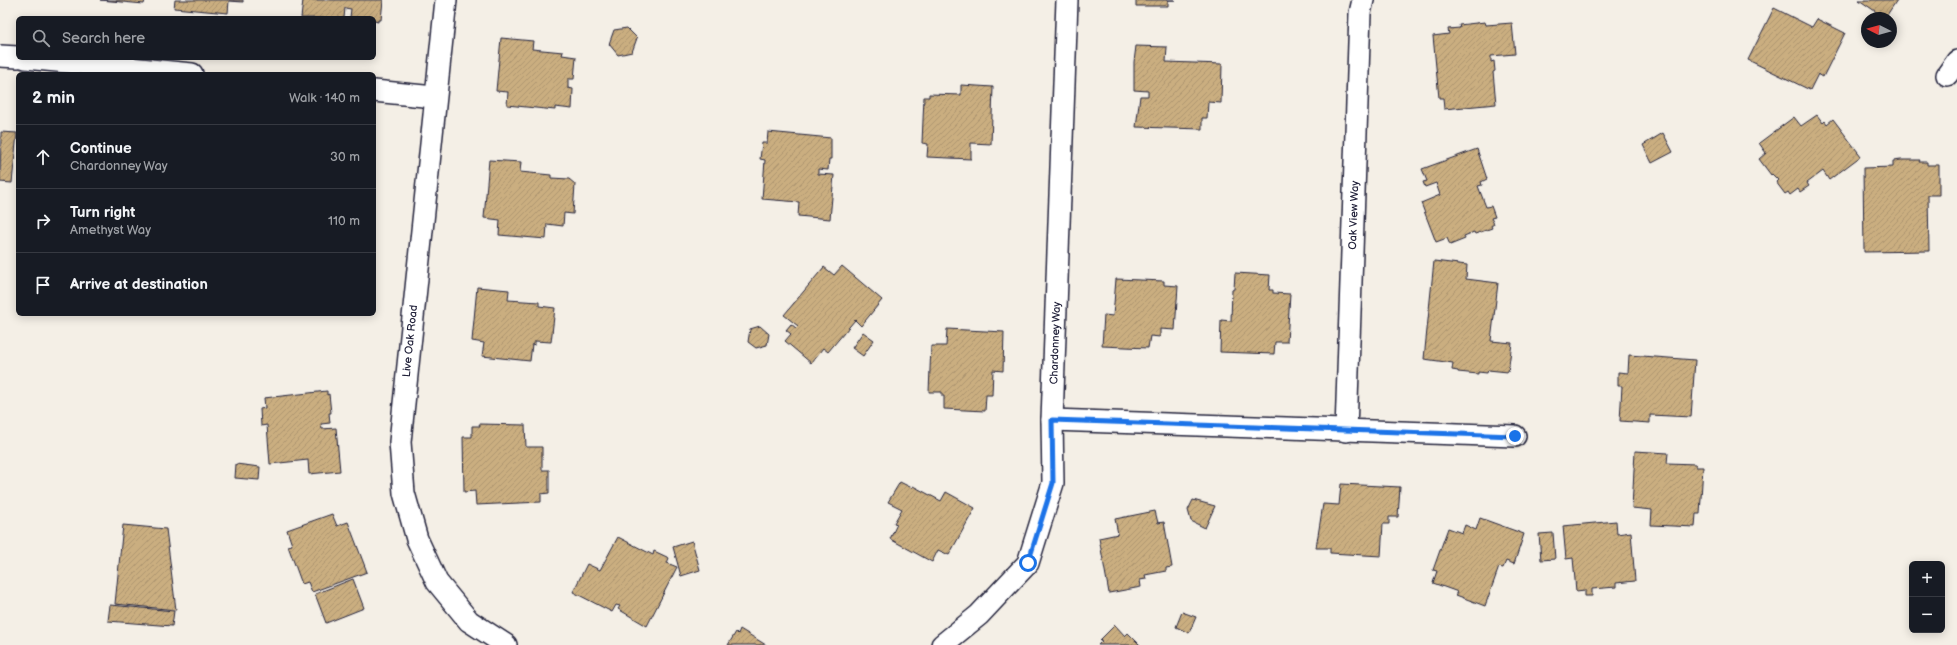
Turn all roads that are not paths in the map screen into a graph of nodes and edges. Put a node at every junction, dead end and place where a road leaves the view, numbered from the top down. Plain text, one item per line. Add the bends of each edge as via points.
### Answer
1 (446, 0) edge
2 (1067, 0) edge
3 (1363, 0) edge
4 (0, 56) edge
5 (16, 57) edge
6 (46, 60) edge
7 (171, 72) edge
8 (376, 92) edge
9 (434, 97) junction
10 (1052, 420) junction
11 (1346, 431) junction
12 (1515, 436) dead end
13 (506, 645) edge
14 (942, 645) edge

1 - 9 street, Live Oak Road
2 - 10 street, Chardonney Way
3 - 11 street, Oak View Way via 1360,13
4 - 5 street
6 - 7 street
8 - 9 street
9 - 13 street, Live Oak Road via 400,442 404,493 417,539 437,582 469,621
10 - 11 street
10 - 14 street, Chardonney Way via 1053,483 1028,563 979,615
11 - 12 street

